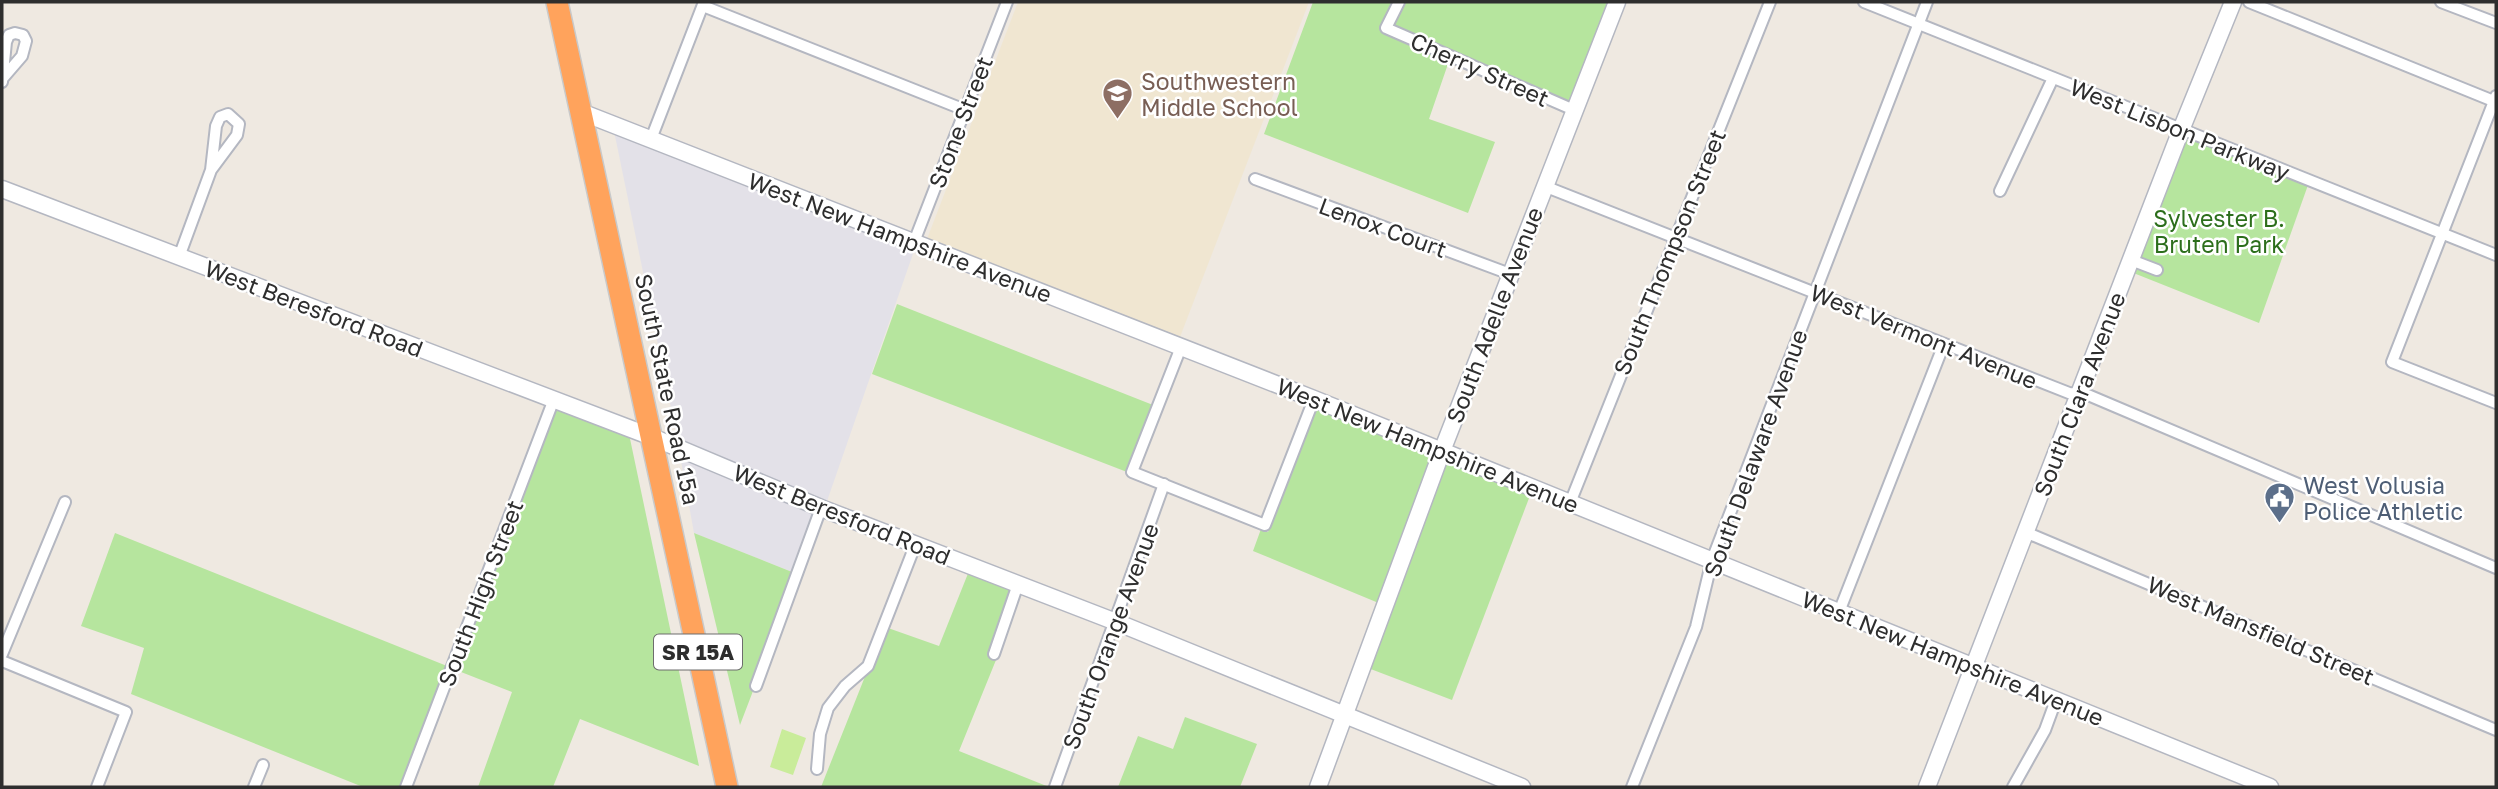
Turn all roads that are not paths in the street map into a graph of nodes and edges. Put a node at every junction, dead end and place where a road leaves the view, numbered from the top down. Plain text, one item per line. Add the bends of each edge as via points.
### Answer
1 (557, 2) edge
2 (1007, 2) edge
3 (1399, 2) edge
4 (1617, 2) edge
5 (1770, 2) edge
6 (1864, 2) edge
7 (1927, 2) edge
8 (2233, 2) edge
9 (2249, 2) edge
10 (2441, 2) edge
11 (704, 4) edge
12 (2496, 23) edge
13 (1918, 24) junction
14 (2053, 78) junction
15 (2496, 100) edge
16 (965, 110) junction
17 (1574, 110) junction
18 (581, 112) junction
19 (2181, 130) junction
20 (651, 139) junction
21 (211, 170) junction
22 (1255, 179) dead end
23 (1544, 186) junction
24 (2, 189) edge
25 (2000, 191) dead end
26 (2443, 233) junction
27 (1674, 237) junction
28 (914, 242) junction
29 (2496, 255) edge
30 (179, 257) junction
31 (2131, 260) junction
32 (2157, 270) dead end
33 (1510, 274) junction
34 (1814, 292) junction
35 (1944, 344) junction
36 (1181, 346) junction
37 (2079, 394) junction
38 (554, 399) junction
39 (1314, 399) junction
40 (2496, 403) edge
41 (652, 437) junction
42 (1442, 451) junction
43 (1164, 484) junction
44 (65, 502) dead end
45 (1570, 503) junction
46 (821, 508) junction
47 (2025, 532) junction
48 (916, 543) junction
49 (1712, 560) junction
50 (2496, 568) edge
51 (1018, 584) junction
52 (1839, 612) junction
53 (1116, 622) junction
54 (2, 654) edge
55 (994, 654) dead end
56 (2, 661) edge
57 (1973, 667) junction
58 (756, 686) dead end
59 (2056, 700) junction
60 (1346, 715) junction
61 (2496, 730) edge
62 (263, 765) dead end
63 (817, 769) dead end
64 (97, 787) edge
65 (254, 787) edge
66 (406, 787) edge
67 (727, 787) edge
68 (1055, 787) edge
69 (1318, 787) edge
70 (1522, 787) edge
71 (1632, 787) edge
72 (1927, 787) edge
73 (2013, 787) edge
74 (2270, 787) edge

1 - 18 highway, South State Road 15a / SR 15A
2 - 16 street, Stone Street
3 - 17 street, Cherry Street via 1386,28
4 - 17 street, South Adelle Avenue
5 - 27 street, South Thompson Street
6 - 13 street, West Lisbon Parkway
7 - 13 street, South Delaware Avenue
8 - 19 street, South Clara Avenue
9 - 15 street
10 - 12 street
11 - 16 street
11 - 20 street
13 - 14 street, West Lisbon Parkway
13 - 34 street, South Delaware Avenue
14 - 19 street, West Lisbon Parkway
14 - 25 street
15 - 26 street
16 - 28 street, Stone Street
17 - 23 street, South Adelle Avenue
18 - 20 street, West New Hampshire Avenue
18 - 41 highway, South State Road 15a / SR 15A
19 - 26 street, West Lisbon Parkway
19 - 31 street, South Clara Avenue
20 - 28 street, West New Hampshire Avenue
21 - 21 street via 216,126 220,117 228,114 239,124 237,135
21 - 30 street
22 - 33 street, Lenox Court
23 - 27 street, West Vermont Avenue
23 - 33 street, South Adelle Avenue
24 - 30 street, West Beresford Road
26 - 29 street, West Lisbon Parkway
26 - 40 street via 2392,362
27 - 34 street, West Vermont Avenue
27 - 45 street, South Thompson Street
28 - 36 street, West New Hampshire Avenue
30 - 38 street, West Beresford Road
31 - 32 street
31 - 37 street, South Clara Avenue
33 - 42 street, South Adelle Avenue
34 - 35 street, West Vermont Avenue
34 - 49 street, South Delaware Avenue
35 - 37 street, West Vermont Avenue
35 - 52 street
36 - 39 street, West New Hampshire Avenue
36 - 43 street via 1132,472
37 - 47 street, South Clara Avenue
37 - 50 street, West Vermont Avenue
38 - 41 street, West Beresford Road
38 - 66 street, South High Street
39 - 42 street, West New Hampshire Avenue
39 - 43 street via 1265,525
41 - 46 street, West Beresford Road
41 - 67 highway, South State Road 15a / SR 15A
42 - 45 street, West New Hampshire Avenue
42 - 60 street, South Adelle Avenue
43 - 53 street, South Orange Avenue
44 - 54 street
45 - 49 street, West New Hampshire Avenue
46 - 48 street, West Beresford Road
46 - 58 street
47 - 57 street, South Clara Avenue
47 - 61 street, West Mansfield Street
48 - 51 street, West Beresford Road
48 - 63 street via 868,666 828,708
49 - 52 street, West New Hampshire Avenue
49 - 71 street, South Delaware Avenue via 1696,627
51 - 53 street, West Beresford Road
51 - 55 street
52 - 57 street, West New Hampshire Avenue
53 - 60 street, West Beresford Road
53 - 68 street, South Orange Avenue
56 - 64 street via 125,712
57 - 59 street, West New Hampshire Avenue
57 - 72 street, South Clara Avenue
59 - 73 street
59 - 74 street, West New Hampshire Avenue
60 - 69 street, South Adelle Avenue
60 - 70 street, West Beresford Road
62 - 65 street

